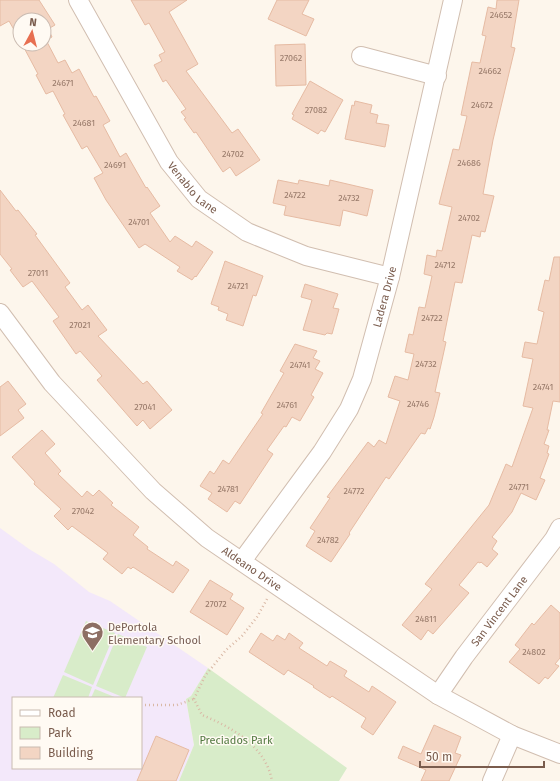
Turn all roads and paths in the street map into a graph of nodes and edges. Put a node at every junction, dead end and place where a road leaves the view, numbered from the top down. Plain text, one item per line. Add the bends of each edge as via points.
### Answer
1 (78, 0) edge
2 (453, 0) edge
3 (361, 56) dead end
4 (437, 76) junction
5 (390, 276) junction
6 (0, 313) edge
7 (560, 528) edge
8 (242, 561) junction
9 (265, 601) dead end
10 (438, 695) junction
11 (194, 699) junction
12 (142, 705) edge
13 (512, 735) junction
14 (560, 754) edge
15 (272, 781) edge
16 (492, 781) edge

1 - 5 street, Venablo Lane via 169,162 199,199 247,232 298,253
2 - 4 street, Ladera Drive
3 - 4 street
4 - 5 street, Ladera Drive
5 - 8 street, Ladera Drive via 362,379 349,409 322,452
6 - 8 street, Aldeano Drive via 52,383 153,491 207,538
7 - 10 street, San Vincent Lane
8 - 10 street, Aldeano Drive
9 - 11 path via 257,617 242,636 226,650 205,676
10 - 13 street, Aldeano Drive
11 - 12 path via 177,705
11 - 15 path via 202,715 221,723 244,738 265,759
13 - 14 street, Aldeano Drive
13 - 16 street

